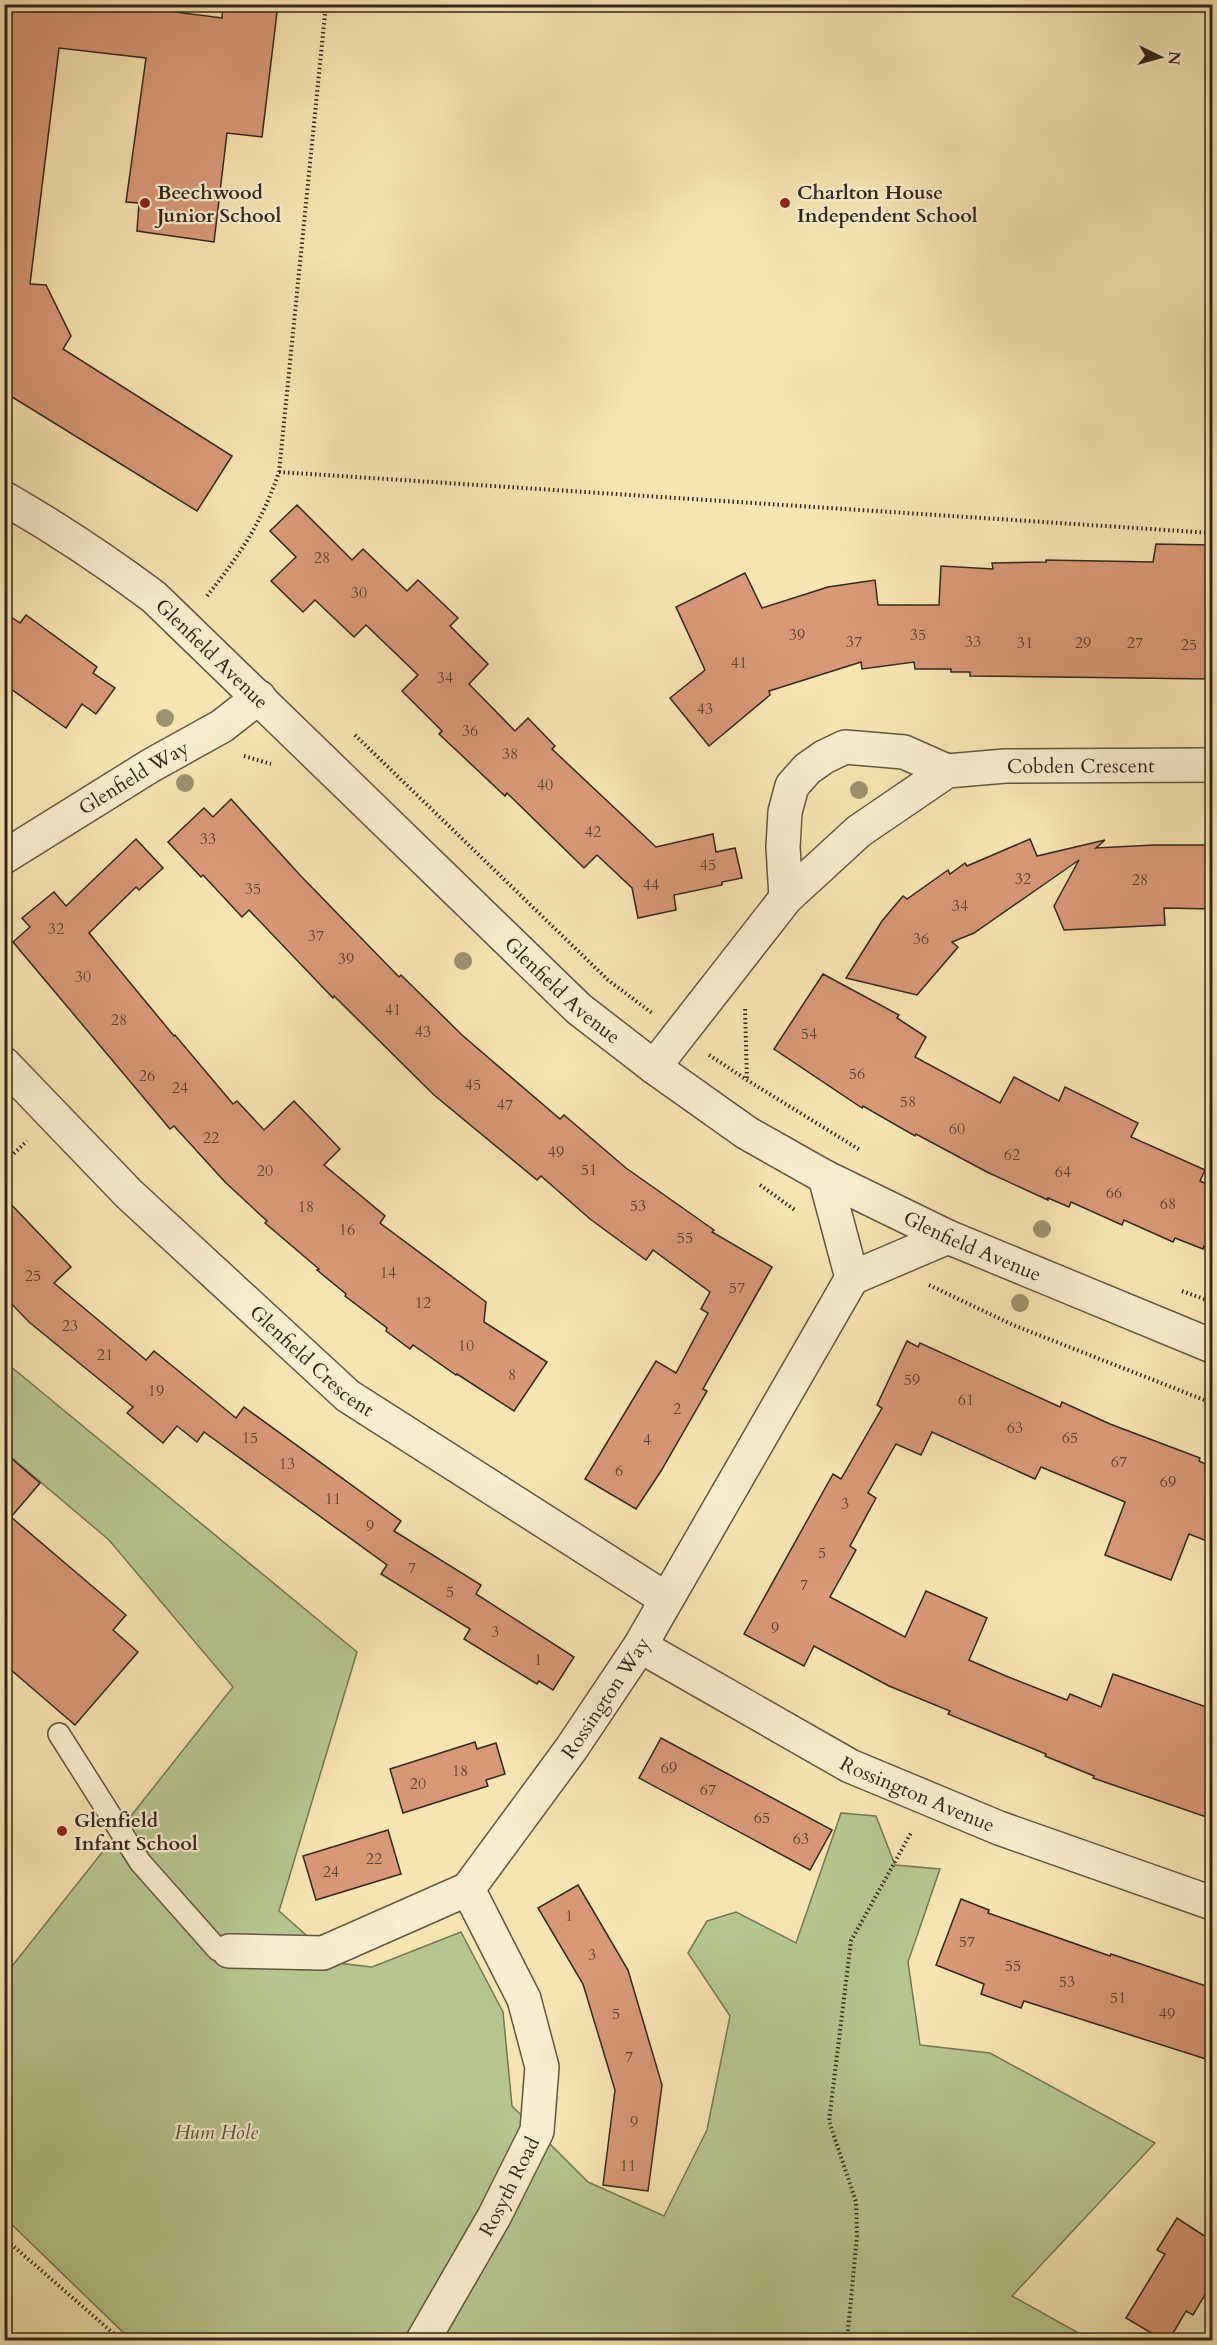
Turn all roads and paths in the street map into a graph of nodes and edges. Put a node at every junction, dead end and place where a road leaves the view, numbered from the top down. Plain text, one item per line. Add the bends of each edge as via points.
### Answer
1 (326, 4) edge
2 (279, 472) junction
3 (4, 498) edge
4 (1212, 533) edge
5 (184, 625) junction
6 (259, 697) junction
7 (355, 735) dead end
8 (1212, 765) edge
9 (947, 771) junction
10 (4, 857) edge
11 (786, 898) junction
12 (744, 951) junction
13 (680, 1034) junction
14 (4, 1064) edge
15 (654, 1067) junction
16 (747, 1080) junction
17 (862, 1151) dead end
18 (825, 1177) junction
19 (948, 1237) junction
20 (914, 1252) junction
21 (852, 1278) junction
22 (1172, 1287) dead end
23 (1212, 1302) edge
24 (1212, 1346) edge
25 (1212, 1403) edge
26 (666, 1599) junction
27 (640, 1646) junction
28 (59, 1734) dead end
29 (930, 1799) junction
30 (468, 1889) junction
31 (1212, 1903) edge
32 (229, 1951) joint
33 (4, 2238) edge
34 (121, 2340) edge
35 (423, 2340) edge
36 (848, 2340) edge

1 - 2 path
2 - 4 path
2 - 5 path via 258,525 236,560
3 - 5 street, Glenfield Avenue via 116,569
5 - 6 street, Glenfield Avenue
6 - 10 street, Glenfield Way via 222,726
6 - 15 street, Glenfield Avenue via 579,1009
7 - 13 path via 608,980
8 - 9 street, Cobden Crescent via 1005,765
9 - 11 street, Cobden Crescent via 859,831
9 - 11 street, Cobden Crescent via 904,752 845,747 807,769 792,786 785,812
11 - 12 street, Cobden Crescent
12 - 13 street, Cobden Crescent
12 - 16 path
13 - 15 street, Cobden Crescent
13 - 16 path
14 - 26 street, Glenfield Crescent via 129,1194 348,1396
15 - 18 street, Glenfield Avenue via 747,1133
16 - 17 path
18 - 19 street, Glenfield Avenue
18 - 21 street
19 - 20 street
19 - 24 street, Glenfield Avenue
20 - 21 street
20 - 25 path via 927,1285 1013,1325
21 - 26 street, Rossington Way
22 - 23 path
26 - 27 street, Rossington Way
27 - 29 street, Rossington Avenue via 850,1766
27 - 30 street, Rossington Way via 571,1749
28 - 32 lane via 140,1862 218,1950
29 - 31 street, Rossington Avenue via 1070,1854
29 - 36 path via 851,1941 829,2121 856,2202
30 - 32 street, Rossington Way via 323,1953
30 - 35 street, Rosyth Road via 524,1999 542,2067 537,2131 494,2217
33 - 34 path

